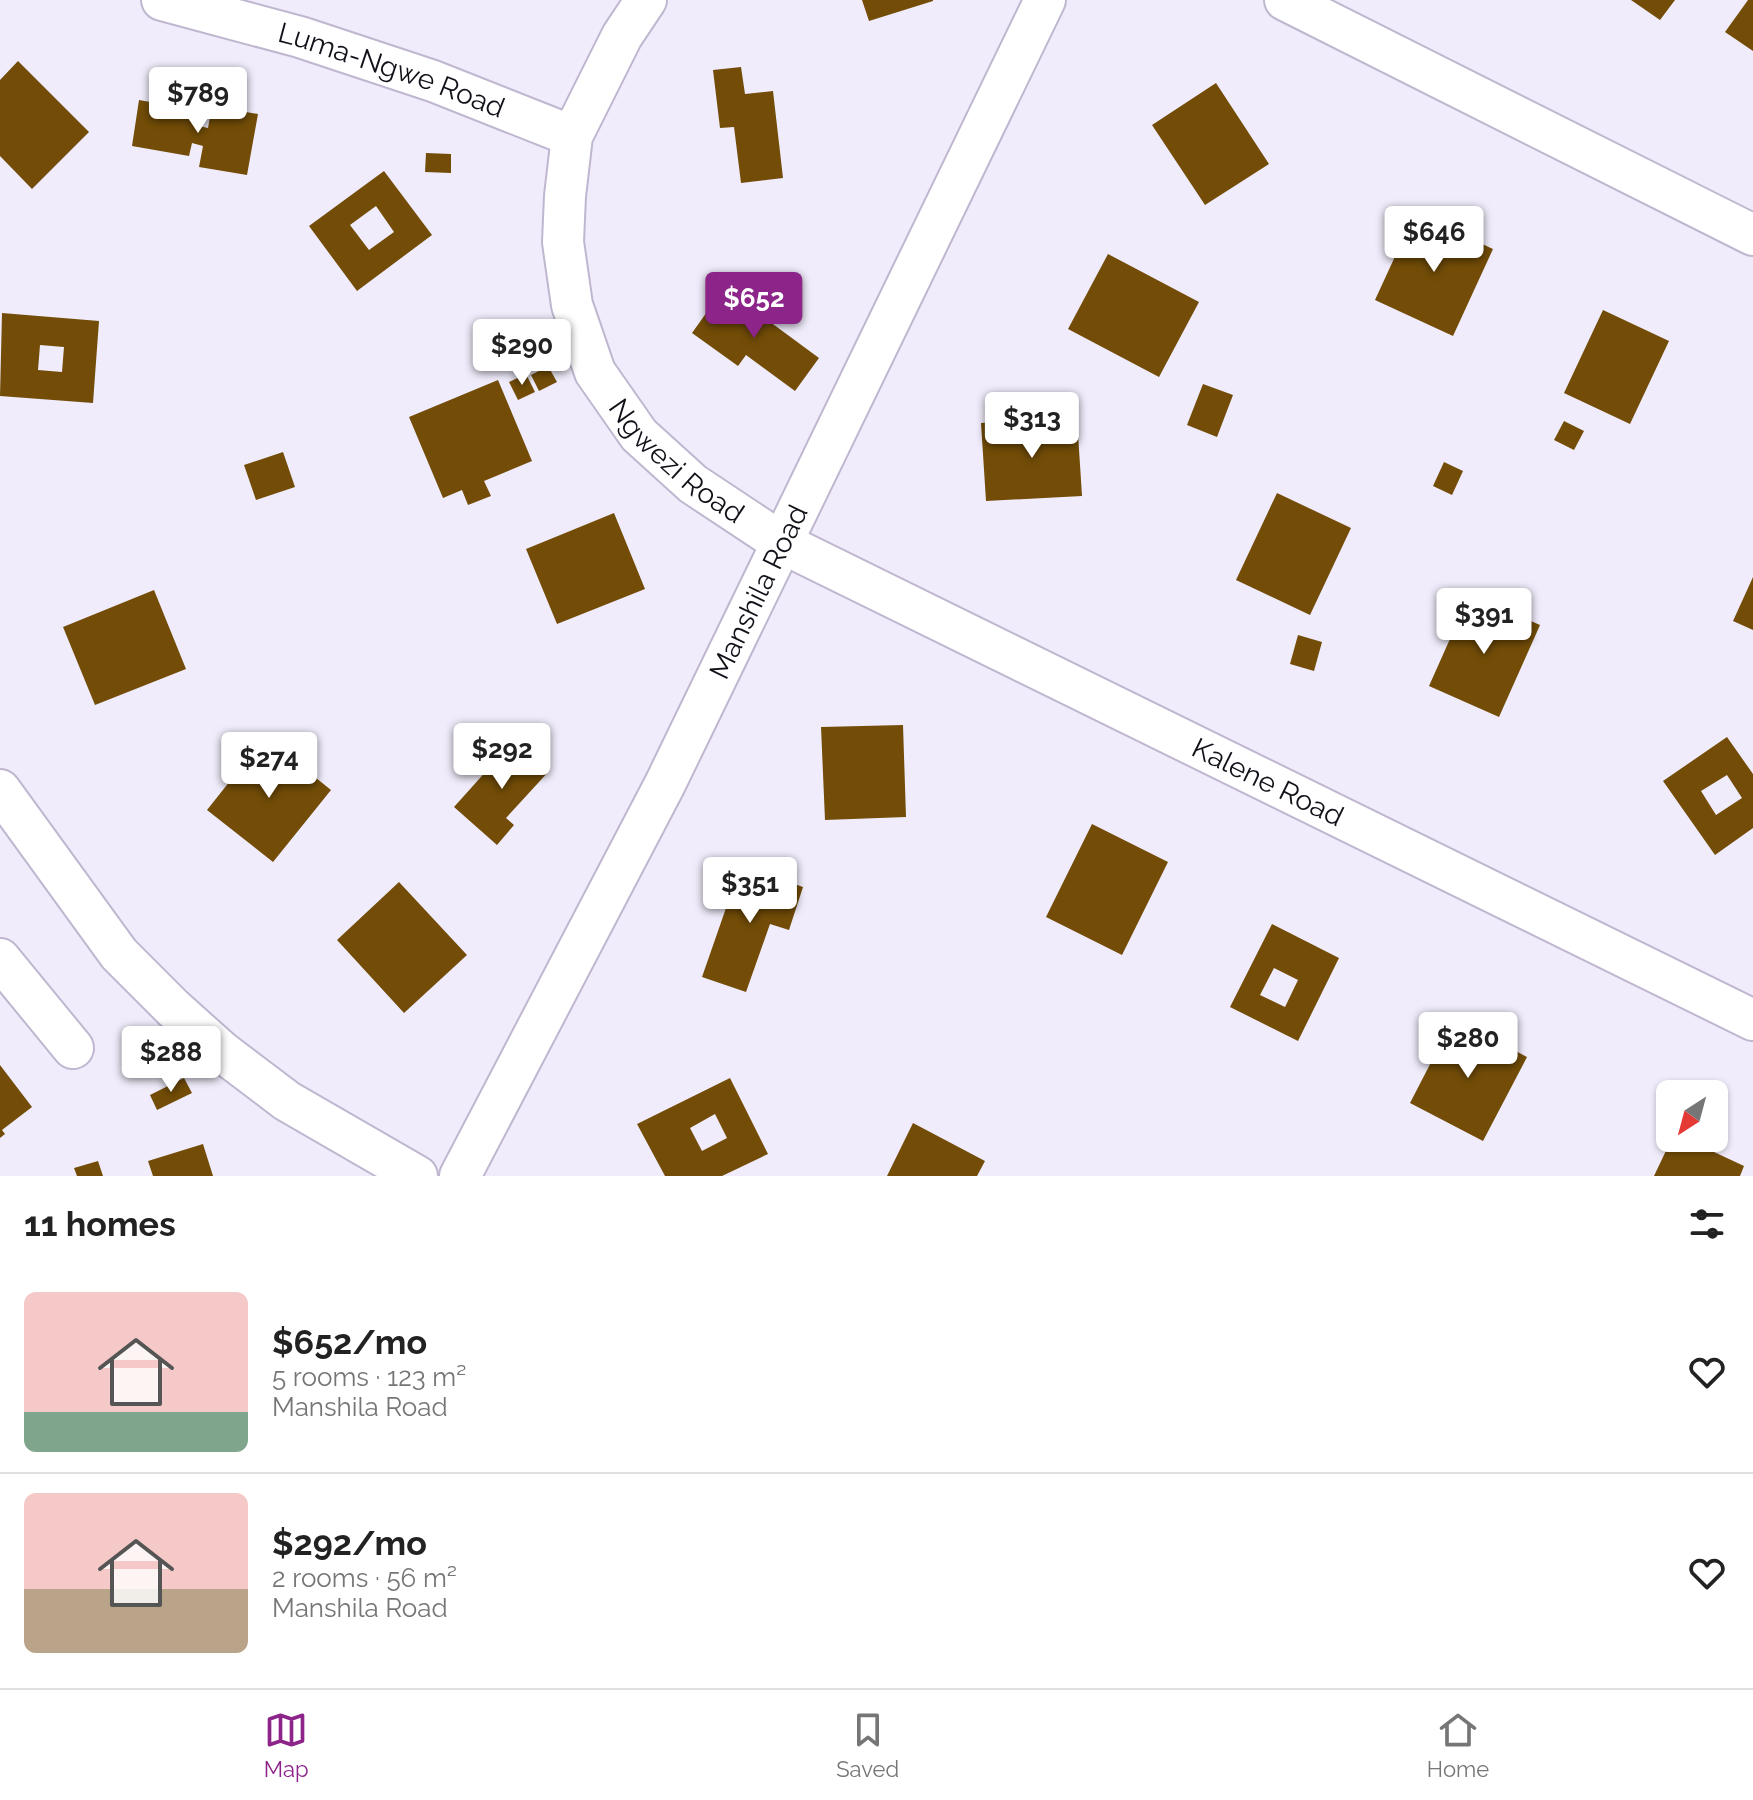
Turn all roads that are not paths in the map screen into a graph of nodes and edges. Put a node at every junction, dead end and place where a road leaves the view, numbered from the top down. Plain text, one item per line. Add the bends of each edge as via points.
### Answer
1 (162, 0) edge
2 (646, 0) edge
3 (1045, 0) edge
4 (1285, 0) edge
5 (572, 136) junction
6 (1753, 235) edge
7 (782, 543) junction
8 (0, 790) edge
9 (0, 959) edge
10 (1753, 1020) edge
11 (73, 1048) dead end
12 (417, 1176) edge
13 (460, 1176) edge

1 - 5 street, Luma-Ngwe Road via 330,46
2 - 5 street, Ngwezi Road
3 - 7 street, Manshila Road
4 - 6 street
5 - 7 street, Ngwezi Road via 563,242 572,305 595,372 639,435 693,484
7 - 10 street, Kalene Road
7 - 13 street, Manshila Road via 665,784
8 - 12 street via 119,954 173,1008 287,1101
9 - 11 street

